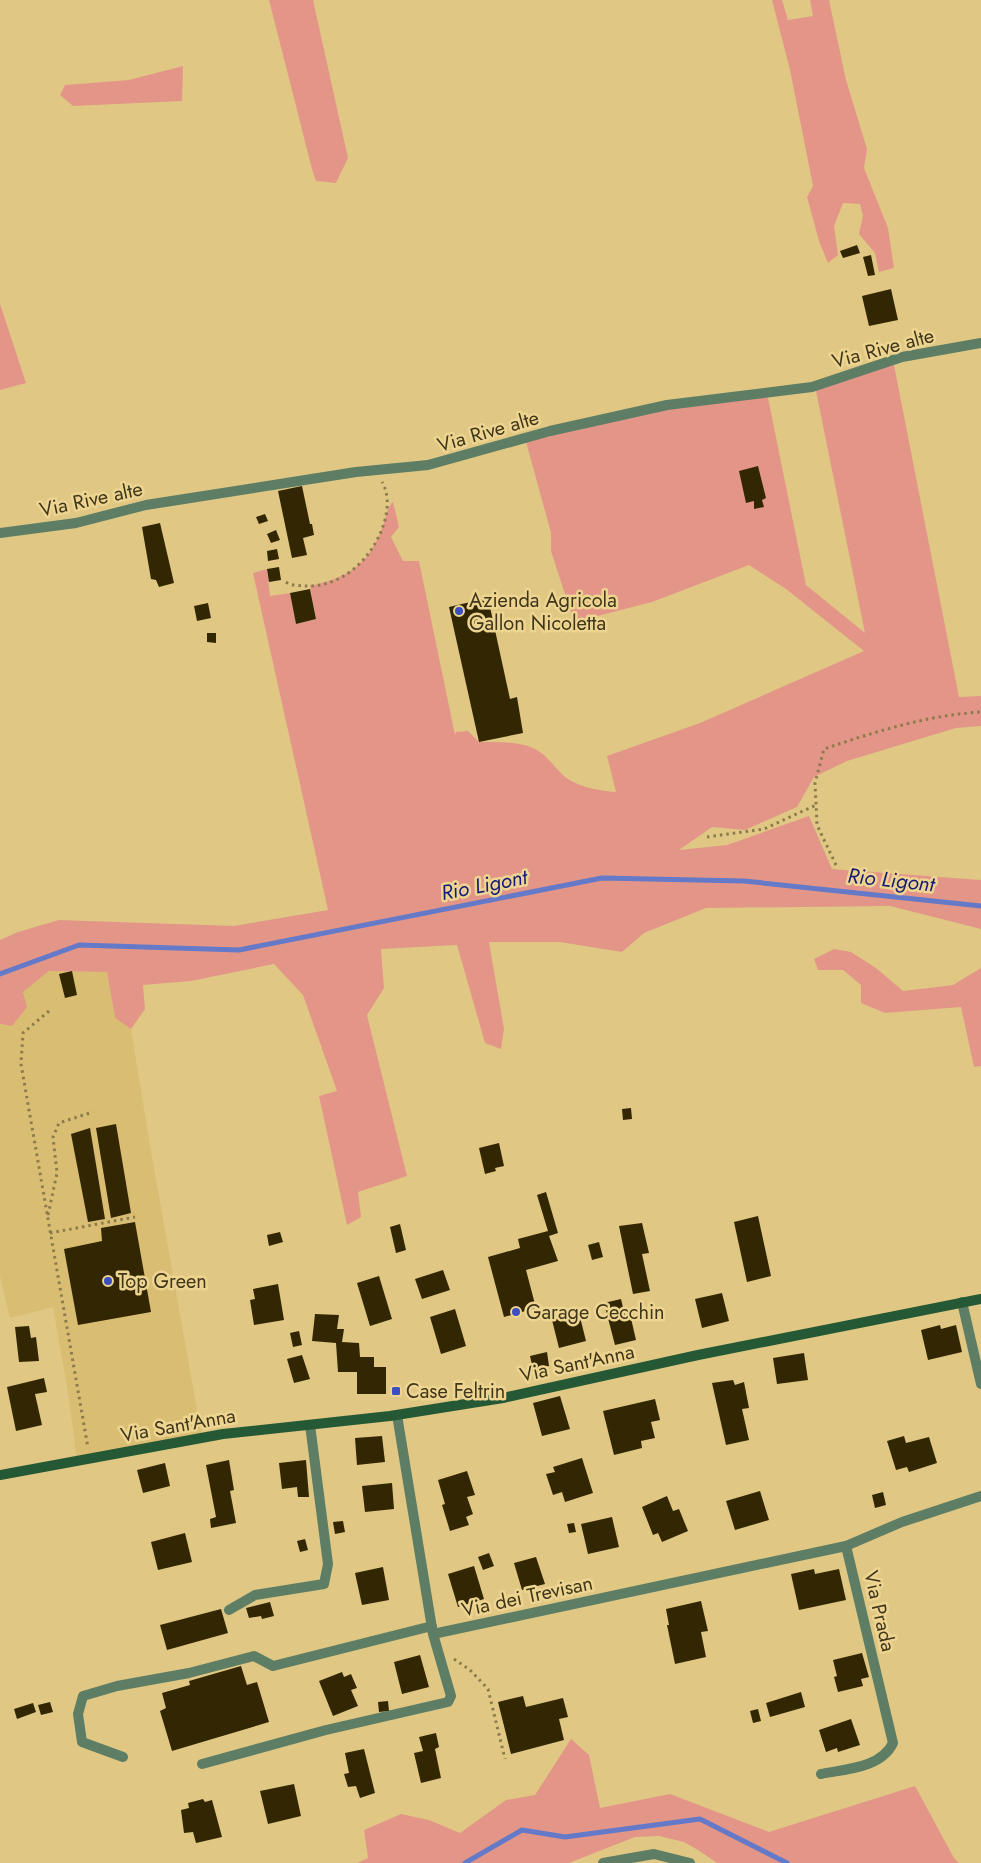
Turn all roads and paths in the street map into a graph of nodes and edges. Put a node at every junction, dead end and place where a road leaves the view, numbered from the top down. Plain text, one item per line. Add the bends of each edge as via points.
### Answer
1 (981, 343) edge
2 (376, 471) junction
3 (0, 532) edge
4 (286, 582) dead end
5 (981, 712) edge
6 (816, 805) junction
7 (707, 837) dead end
8 (836, 865) dead end
9 (49, 1011) dead end
10 (93, 1112) dead end
11 (135, 1217) dead end
12 (48, 1218) junction
13 (50, 1232) junction
14 (981, 1299) edge
15 (962, 1302) junction
16 (981, 1384) edge
17 (397, 1415) junction
18 (310, 1425) junction
19 (90, 1458) junction
20 (0, 1475) edge
21 (981, 1496) edge
22 (846, 1546) junction
23 (229, 1610) dead end
24 (433, 1630) junction
25 (437, 1647) junction
26 (123, 1756) dead end
27 (506, 1759) dead end
28 (202, 1764) dead end
29 (821, 1774) dead end
30 (603, 1863) edge
31 (690, 1863) edge

1 - 2 street, Via Rive alte via 902,357 812,387 667,405 550,431 428,466
2 - 3 street, Via Rive alte via 146,505 76,523
2 - 4 path via 385,488 388,507 372,551 346,575 327,582 310,586
5 - 6 path via 955,714 824,749 815,783
6 - 7 path via 764,829
6 - 8 path via 817,825
9 - 12 path via 24,1033 21,1064
10 - 12 path via 58,1123 52,1137 58,1173
11 - 13 path
12 - 13 path
13 - 19 path
14 - 15 main road, Via Sant'Anna
15 - 16 street
15 - 17 main road, Via Sant'Anna via 504,1398
17 - 18 main road, Via Sant'Anna
17 - 24 street
18 - 19 main road, Via Sant'Anna via 224,1434
18 - 23 street via 328,1564 324,1584 255,1595
19 - 20 main road, Via Sant'Anna
21 - 22 street via 902,1522
22 - 24 street, Via dei Trevisan
22 - 29 street, Via Prada via 893,1743 878,1760
24 - 25 street
24 - 26 street, Via dei Trevisan via 272,1666 254,1656 83,1696 78,1714 82,1742
25 - 27 path via 470,1670 488,1689
25 - 28 street via 451,1696 448,1702 326,1730
30 - 31 street via 654,1854

